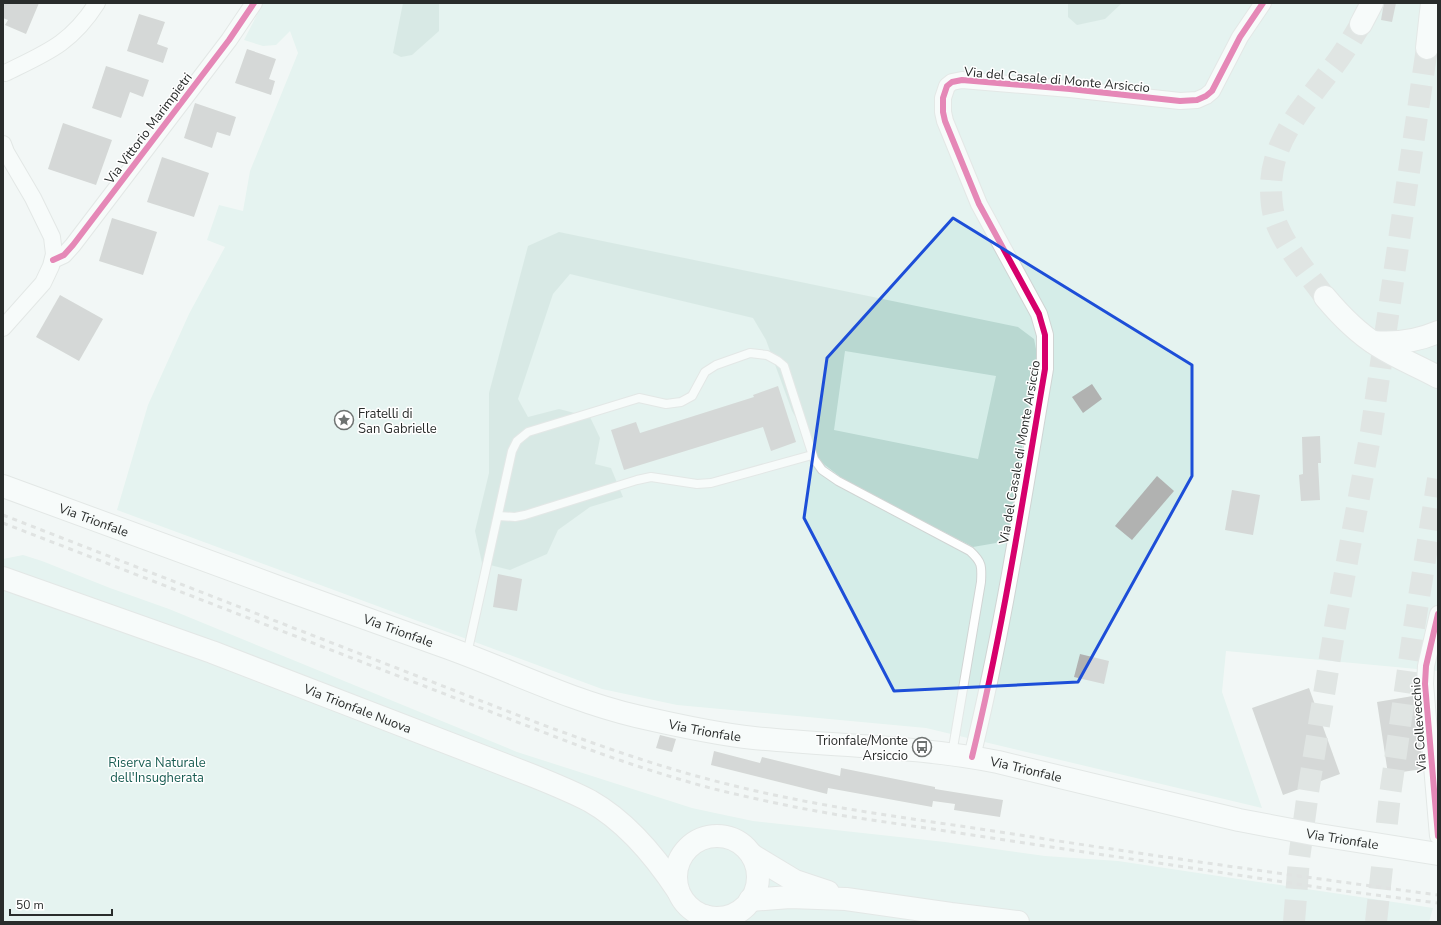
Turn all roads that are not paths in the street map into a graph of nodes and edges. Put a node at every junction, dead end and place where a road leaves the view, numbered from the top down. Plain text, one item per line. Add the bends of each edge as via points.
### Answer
1 (97, 3) edge
2 (254, 3) edge
3 (1263, 3) edge
4 (1372, 3) edge
5 (1432, 3) edge
6 (1361, 24) tunnel mouth
7 (1427, 48) tunnel mouth
8 (4, 71) edge
9 (3, 144) edge
10 (53, 260) junction
11 (1325, 297) tunnel mouth
12 (3, 328) edge
13 (1438, 332) edge
14 (1372, 342) junction
15 (1438, 377) edge
16 (812, 455) junction
17 (3, 486) edge
18 (498, 516) junction
19 (3, 578) edge
20 (1438, 614) edge
21 (467, 654) junction
22 (962, 756) junction
23 (1438, 836) edge
24 (1438, 854) edge
25 (752, 855) junction
26 (678, 891) junction
27 (846, 899) junction
28 (750, 900) junction
29 (713, 919) edge
30 (1018, 922) edge

1 - 8 street via 82,25 66,40 50,51
2 - 10 street, Via Vittorio Marimpietri via 229,40 71,248
3 - 22 street, Via del Casale di Monte Arsiccio via 1240,37 1215,87 1206,96 1197,100 1180,101 962,80 952,82 946,90 943,112 949,132 982,210 1038,311 1046,347 1045,369 998,641 985,703
4 - 6 main road
5 - 7 main road
9 - 10 street via 34,198 52,237
10 - 12 street via 43,283
11 - 14 main road
13 - 14 main road via 1401,341
14 - 15 main road
16 - 18 lane via 711,483 698,484 651,477 515,518
16 - 18 lane via 784,366 767,355 750,354 716,364 705,372 692,396 681,402 666,404 639,398 528,432 517,441 512,451
16 - 22 lane via 822,470 838,481 970,551 979,559 982,568 981,582
17 - 21 main road, Via Trionfale
18 - 21 lane
19 - 26 main road, Via Trionfale Nuova via 212,652 559,786 590,801 619,822 654,857
20 - 23 street, Via Collevecchio via 1428,655 1425,684
21 - 22 main road, Via Trionfale via 582,700 671,724 751,738
22 - 24 main road, Via Trionfale via 998,762 1239,820
25 - 26 main road via 742,844 728,837 717,836 697,840 686,850 679,862 676,880
25 - 27 main road via 795,881
25 - 28 main road via 758,877
26 - 29 main road via 684,902 694,911
27 - 28 main road via 790,897
27 - 30 main road
28 - 29 main road via 742,910 730,916

